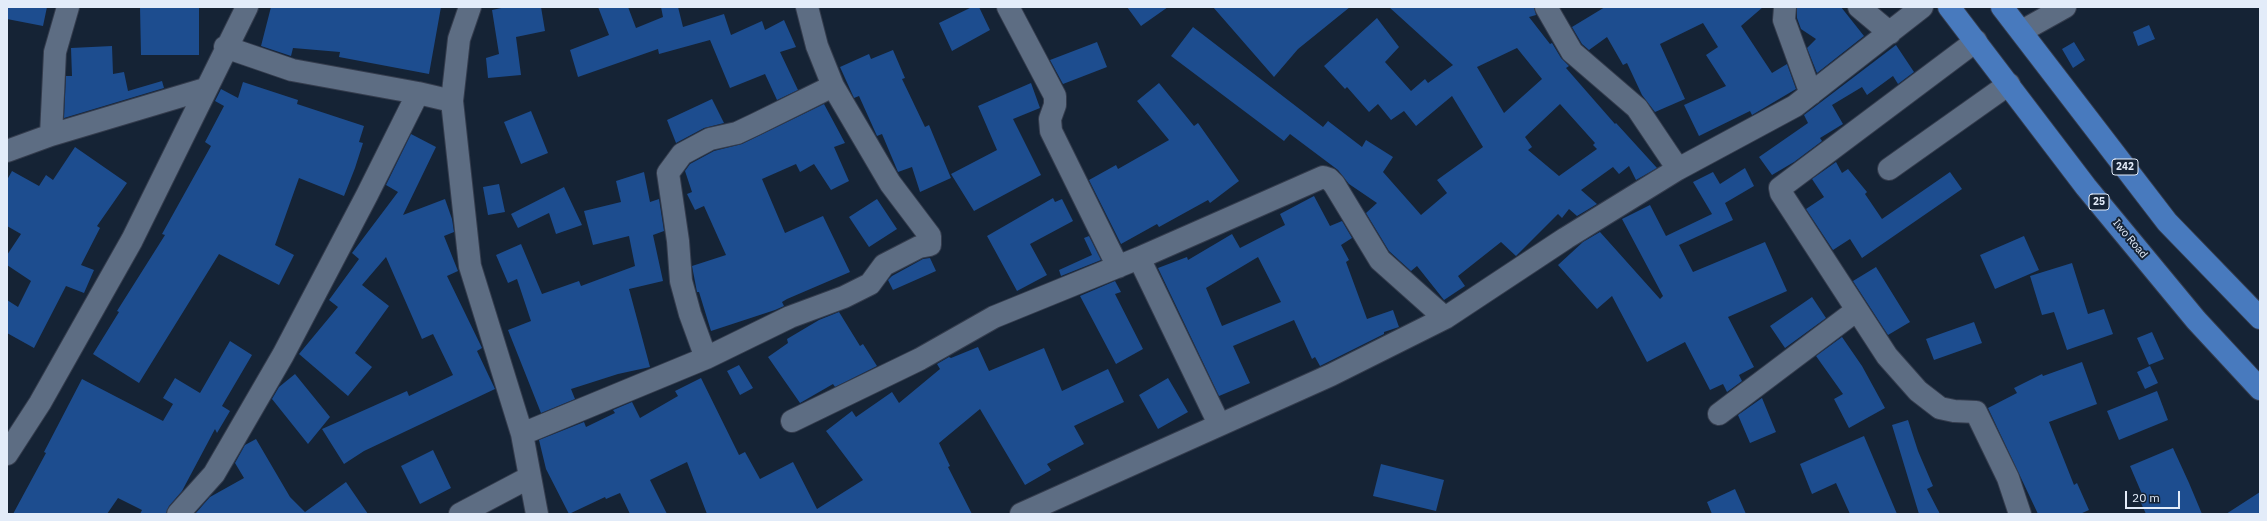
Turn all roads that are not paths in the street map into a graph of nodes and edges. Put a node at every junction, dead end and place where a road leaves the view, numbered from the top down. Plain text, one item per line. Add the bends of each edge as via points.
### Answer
1 (68, 7) edge
2 (247, 7) edge
3 (470, 7) edge
4 (807, 7) edge
5 (1008, 7) edge
6 (1546, 7) edge
7 (1785, 7) edge
8 (1859, 7) edge
9 (1922, 7) edge
10 (1949, 7) edge
11 (2002, 7) edge
12 (2065, 7) edge
13 (2022, 31) junction
14 (1890, 33) junction
15 (1976, 42) junction
16 (225, 47) junction
17 (2008, 84) junction
18 (833, 86) junction
19 (205, 88) junction
20 (418, 93) junction
21 (1811, 94) junction
22 (452, 101) junction
23 (51, 135) junction
24 (7, 151) edge
25 (1678, 169) junction
26 (1888, 169) dead end
27 (1139, 258) junction
28 (1118, 267) junction
29 (1857, 310) junction
30 (1444, 318) junction
31 (2260, 318) edge
32 (706, 358) junction
33 (2260, 389) edge
34 (1719, 414) dead end
35 (792, 420) dead end
36 (1219, 424) junction
37 (522, 434) junction
38 (7, 454) edge
39 (530, 477) junction
40 (178, 514) edge
41 (460, 514) edge
42 (537, 514) edge
43 (1021, 514) edge
44 (2020, 514) edge

1 - 23 street via 55,52
2 - 16 street
3 - 22 street via 459,39
4 - 18 street via 817,46
5 - 28 street via 1055,96 1050,119 1051,131
6 - 25 street via 1572,52 1637,108
7 - 21 street via 1784,20
8 - 14 street
9 - 14 street
10 - 15 main road, Iwo Road / 25
11 - 13 main road, 242
12 - 13 street
13 - 31 main road, 242 via 2167,222
14 - 21 street
15 - 17 main road, Iwo Road / 25
15 - 29 street via 1780,188
16 - 19 street
16 - 20 street via 292,70
17 - 26 street
17 - 33 main road, Iwo Road / 25 via 2086,187 2191,314
18 - 32 street via 756,124 710,139 682,154 668,173 681,280
18 - 32 street via 890,183 930,236 930,245 884,265 870,284
19 - 23 street
19 - 38 street via 132,240 40,403
20 - 22 street
20 - 40 street via 283,355 214,474
21 - 25 street via 1795,106
22 - 37 street via 470,266
23 - 24 street
25 - 30 street
27 - 28 street
27 - 30 street via 1323,176 1334,184 1380,260
27 - 36 street
28 - 35 street via 994,317 920,359
29 - 34 street
29 - 44 street via 1887,356 1918,391 1940,408 1976,412 2008,478
30 - 36 street via 1331,375
32 - 37 street
36 - 43 street
37 - 39 street
39 - 41 street
39 - 42 street

